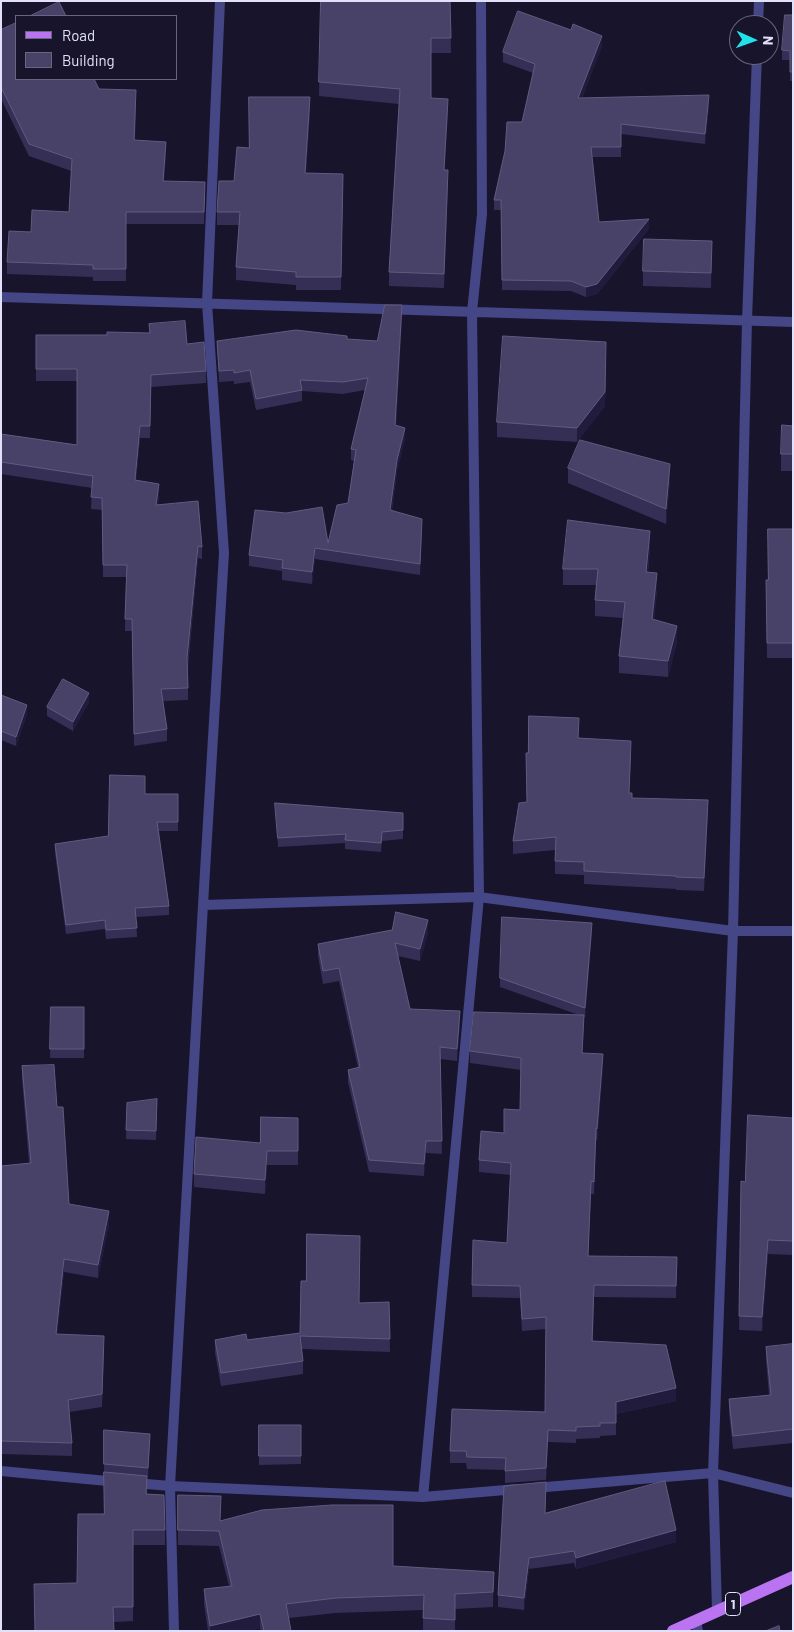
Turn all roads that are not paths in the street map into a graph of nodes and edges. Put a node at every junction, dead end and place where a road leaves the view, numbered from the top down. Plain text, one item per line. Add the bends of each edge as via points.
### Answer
1 (220, 1) edge
2 (481, 1) edge
3 (759, 1) edge
4 (758, 15) edge
5 (757, 65) edge
6 (1, 297) edge
7 (208, 303) junction
8 (472, 312) junction
9 (747, 320) junction
10 (793, 322) edge
11 (479, 897) junction
12 (203, 905) junction
13 (733, 931) junction
14 (793, 931) edge
15 (1, 1472) edge
16 (713, 1473) junction
17 (170, 1486) junction
18 (793, 1493) edge
19 (423, 1497) junction
20 (793, 1577) edge
21 (717, 1610) junction
22 (697, 1626) edge
23 (174, 1631) edge
24 (673, 1631) edge

1 - 7 street
2 - 8 street via 482,214
3 - 4 street
5 - 9 street
6 - 7 street
7 - 8 street
7 - 12 street via 224,553
8 - 9 street
8 - 11 street
9 - 10 street
9 - 13 street
11 - 12 street
11 - 13 street
11 - 19 street
12 - 17 street
13 - 14 street
13 - 16 street
15 - 17 street
16 - 18 street
16 - 19 street
16 - 21 street
17 - 19 street
17 - 23 street
20 - 21 main road, 1
21 - 22 main road, 1
22 - 24 main road, 1

